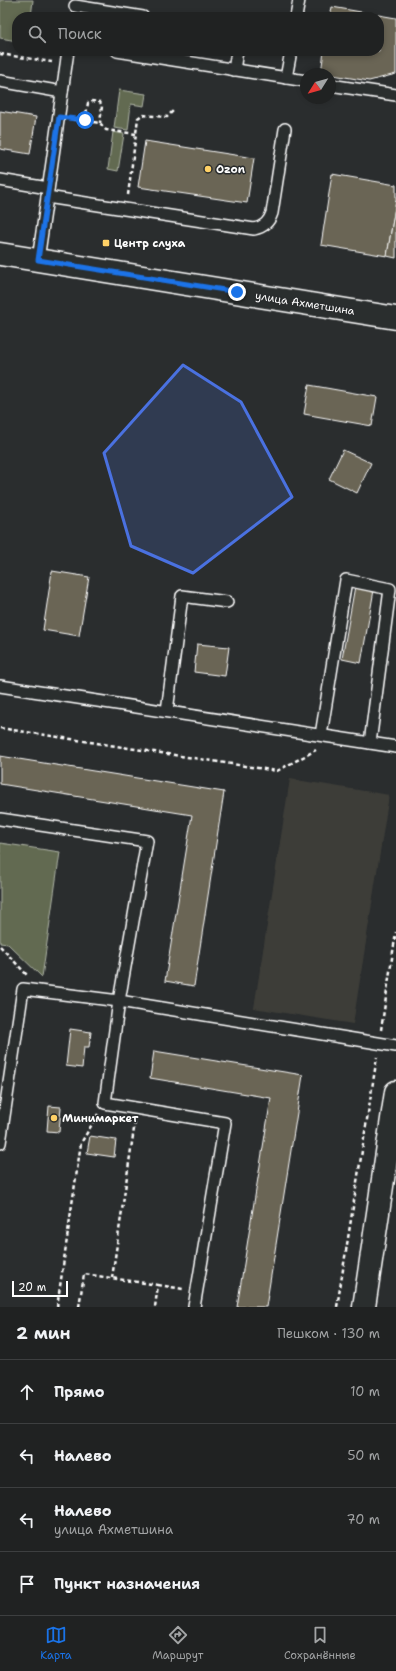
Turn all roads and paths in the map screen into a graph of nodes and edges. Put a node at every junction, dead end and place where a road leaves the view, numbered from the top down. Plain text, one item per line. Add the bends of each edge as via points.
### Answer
1 (299, 0) edge
2 (75, 8) edge
3 (105, 12) edge
4 (297, 12) edge
5 (0, 55) edge
6 (67, 56) edge
7 (148, 56) edge
8 (236, 56) edge
9 (290, 56) edge
10 (66, 64) junction
11 (234, 70) junction
12 (286, 78) junction
13 (300, 80) edge
14 (0, 81) edge
15 (336, 86) edge
16 (62, 92) junction
17 (396, 95) edge
18 (173, 111) dead end
19 (59, 117) junction
20 (85, 120) junction
21 (100, 123) junction
22 (285, 129) dead end
23 (136, 134) junction
24 (0, 180) edge
25 (48, 193) junction
26 (126, 210) junction
27 (0, 254) edge
28 (38, 260) junction
29 (396, 318) edge
30 (227, 602) dead end
31 (0, 686) edge
32 (167, 711) junction
33 (0, 728) edge
34 (321, 735) junction
35 (370, 743) junction
36 (396, 747) edge
37 (320, 748) dead end
38 (0, 819) edge
39 (396, 932) edge
40 (0, 946) edge
41 (42, 992) junction
42 (119, 1001) junction
43 (379, 1044) junction
44 (396, 1046) edge
45 (396, 1092) edge
46 (3, 1101) edge
47 (105, 1103) junction
48 (137, 1108) junction
49 (0, 1143) edge
50 (112, 1278) junction
51 (158, 1285) junction
52 (197, 1291) junction
53 (57, 1307) edge
54 (79, 1307) edge
55 (155, 1307) edge
56 (194, 1307) edge
57 (337, 1307) edge
58 (364, 1307) edge

1 - 4 lane
2 - 3 lane
5 - 10 path
6 - 10 lane
7 - 11 lane
8 - 11 lane
9 - 12 lane
10 - 16 lane
11 - 12 lane
12 - 13 lane
14 - 16 lane
15 - 17 lane
16 - 19 lane
18 - 23 path via 167,117 141,115 138,118
19 - 20 path
19 - 25 lane
20 - 21 path
20 - 21 path via 88,102 100,102
21 - 23 path via 106,130
22 - 26 lane via 272,213 270,220 263,226 254,229
23 - 26 path
24 - 25 lane
25 - 26 lane
25 - 28 lane
27 - 28 street, улица Ахметшина
28 - 29 street, улица Ахметшина
30 - 32 lane via 182,596
31 - 32 lane
32 - 34 lane
33 - 37 path via 277,771
34 - 35 lane
34 - 35 lane via 346,580 390,589
35 - 36 lane
38 - 42 lane via 147,841
39 - 43 path
40 - 41 path
41 - 42 lane
41 - 46 lane via 23,989
42 - 43 lane
42 - 47 lane
43 - 44 lane
43 - 57 path
45 - 58 street
46 - 49 lane
47 - 48 lane
47 - 53 path via 81,1143
48 - 50 path
48 - 52 lane via 225,1124
50 - 51 path
50 - 54 path via 84,1274
51 - 52 path
51 - 55 path
52 - 56 lane

